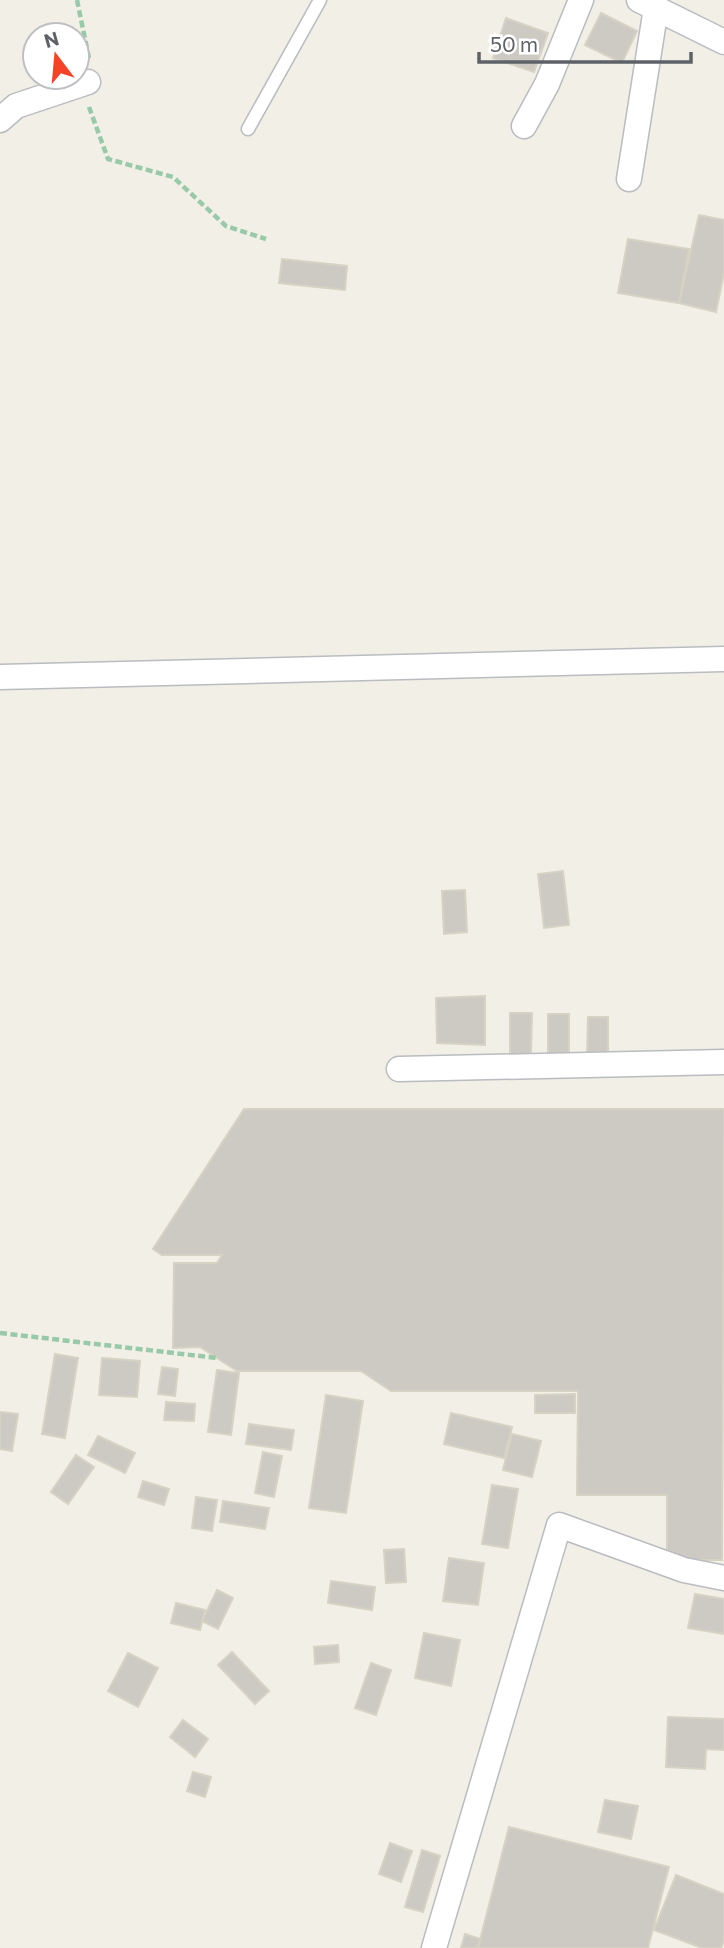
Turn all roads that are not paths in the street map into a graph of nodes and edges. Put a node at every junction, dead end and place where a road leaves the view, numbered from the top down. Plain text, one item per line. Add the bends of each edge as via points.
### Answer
1 (320, 0) edge
2 (581, 0) edge
3 (647, 4) edge
4 (724, 43) edge
5 (61, 91) edge
6 (0, 120) edge
7 (524, 126) dead end
8 (248, 129) dead end
9 (629, 179) dead end
10 (724, 659) edge
11 (0, 677) edge
12 (724, 1062) edge
13 (399, 1069) dead end
14 (724, 1578) edge
15 (434, 1948) edge

1 - 8 lane
2 - 7 street via 547,84
3 - 4 street
3 - 9 street
5 - 6 street via 16,106
10 - 11 street
12 - 13 street
14 - 15 street via 684,1570 559,1525

